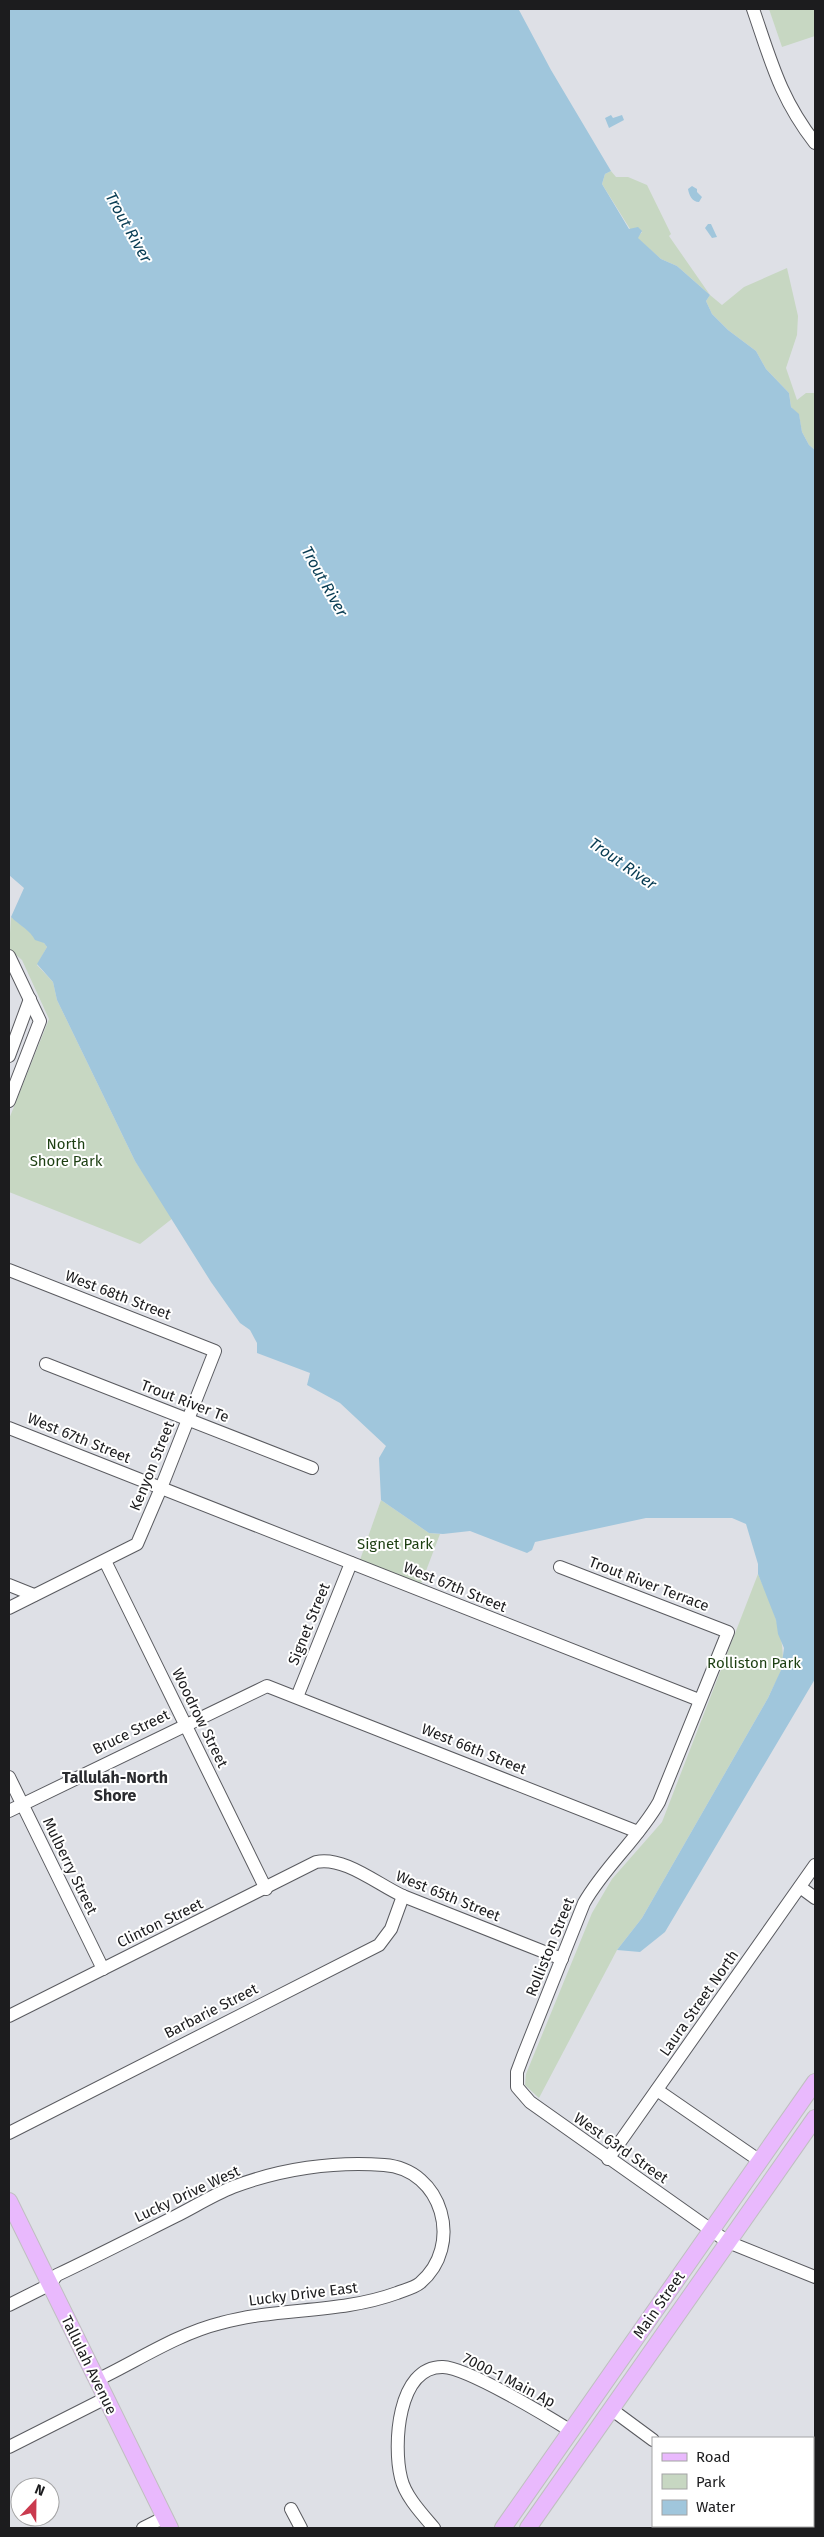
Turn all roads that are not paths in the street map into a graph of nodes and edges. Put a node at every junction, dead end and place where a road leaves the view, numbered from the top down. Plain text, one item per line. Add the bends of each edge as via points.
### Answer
1 (753, 9) edge
2 (815, 143) edge
3 (9, 956) edge
4 (30, 999) junction
5 (9, 1056) edge
6 (9, 1101) edge
7 (9, 1270) edge
8 (215, 1351) joint
9 (46, 1364) dead end
10 (188, 1420) junction
11 (9, 1428) edge
12 (312, 1468) dead end
13 (162, 1488) junction
14 (105, 1561) junction
15 (351, 1563) junction
16 (560, 1567) dead end
17 (9, 1585) edge
18 (34, 1595) junction
19 (9, 1608) edge
20 (298, 1697) junction
21 (699, 1700) junction
22 (185, 1724) junction
23 (9, 1778) edge
24 (22, 1805) junction
25 (9, 1811) edge
26 (638, 1832) junction
27 (325, 1860) joint
28 (815, 1864) edge
29 (800, 1887) junction
30 (266, 1889) junction
31 (404, 1896) junction
32 (815, 1898) edge
33 (562, 1959) junction
34 (103, 1969) junction
35 (9, 2016) edge
36 (815, 2082) edge
37 (517, 2087) joint
38 (657, 2090) junction
39 (815, 2118) edge
40 (9, 2133) edge
41 (608, 2159) junction
42 (760, 2161) junction
43 (431, 2191) joint
44 (9, 2201) edge
45 (711, 2231) junction
46 (728, 2242) junction
47 (815, 2277) edge
48 (49, 2285) junction
49 (9, 2305) edge
50 (97, 2380) junction
51 (106, 2398) junction
52 (611, 2409) junction
53 (571, 2431) junction
54 (652, 2439) edge
55 (9, 2447) edge
56 (292, 2509) dead end
57 (167, 2523) edge
58 (504, 2527) edge
59 (143, 2528) edge
60 (301, 2528) edge
61 (434, 2528) edge
62 (528, 2528) edge

1 - 2 street via 779,87
3 - 4 street
4 - 5 street
4 - 6 street via 40,1021
7 - 8 street, West 68th Street
8 - 10 street, Kenyon Street
9 - 10 street, Trout River Te
10 - 12 street, Trout River Te
10 - 13 street, Kenyon Street
11 - 13 street, West 67th Street
13 - 14 street, Kenyon Street via 137,1544
13 - 15 street, West 67th Street
14 - 18 street
14 - 22 street, Woodrow Street
15 - 20 street, Signet Street
15 - 21 street, West 67th Street
16 - 21 street, Trout River Terrace via 728,1632
17 - 18 street
18 - 19 street
20 - 22 street, Bruce Street via 267,1686
20 - 26 street, West 66th Street
21 - 26 street via 659,1802
22 - 24 street, Bruce Street
22 - 30 street, Woodrow Street
23 - 24 street, Mulberry Street
24 - 25 street, Bruce Street
24 - 34 street, Mulberry Street
26 - 33 street, Rolliston Street via 594,1886
27 - 30 street, Clinton Street
27 - 31 street, West 65th Street via 344,1864
28 - 29 street, Laura Street North
29 - 32 street
29 - 38 street, Laura Street North
30 - 34 street, Clinton Street
31 - 33 street, West 65th Street
31 - 40 street, Barbarie Street via 392,1929 379,1945
33 - 37 street, Rolliston Street via 517,2072
34 - 35 street, Clinton Street
36 - 42 main road, Main Street
37 - 41 street, West 63rd Street via 530,2102
38 - 41 street, Laura Street North
38 - 42 street
39 - 46 main road, Main Street
41 - 45 street, West 63rd Street
42 - 45 main road, Main Street
43 - 48 street, Lucky Drive West via 413,2174 384,2165 311,2167 279,2173 232,2187 57,2275
43 - 50 street, Lucky Drive East via 442,2210 445,2240 434,2266 416,2286 356,2305 266,2314 219,2323
44 - 48 main road, Tallulah Avenue
45 - 46 street, West 63rd Street
45 - 53 main road, Main Street
46 - 47 street, West 63rd Street
46 - 52 main road, Main Street
48 - 49 street, Lucky Drive West
48 - 50 main road, Tallulah Avenue
50 - 51 main road, Tallulah Avenue
51 - 55 street
51 - 57 main road, Tallulah Avenue
52 - 54 street
52 - 62 main road, Main Street
53 - 58 main road, Main Street
53 - 61 street, 7000-1 Main Ap via 459,2371 443,2367 423,2372 411,2383 402,2410 399,2468 405,2488
56 - 60 street
57 - 59 street

